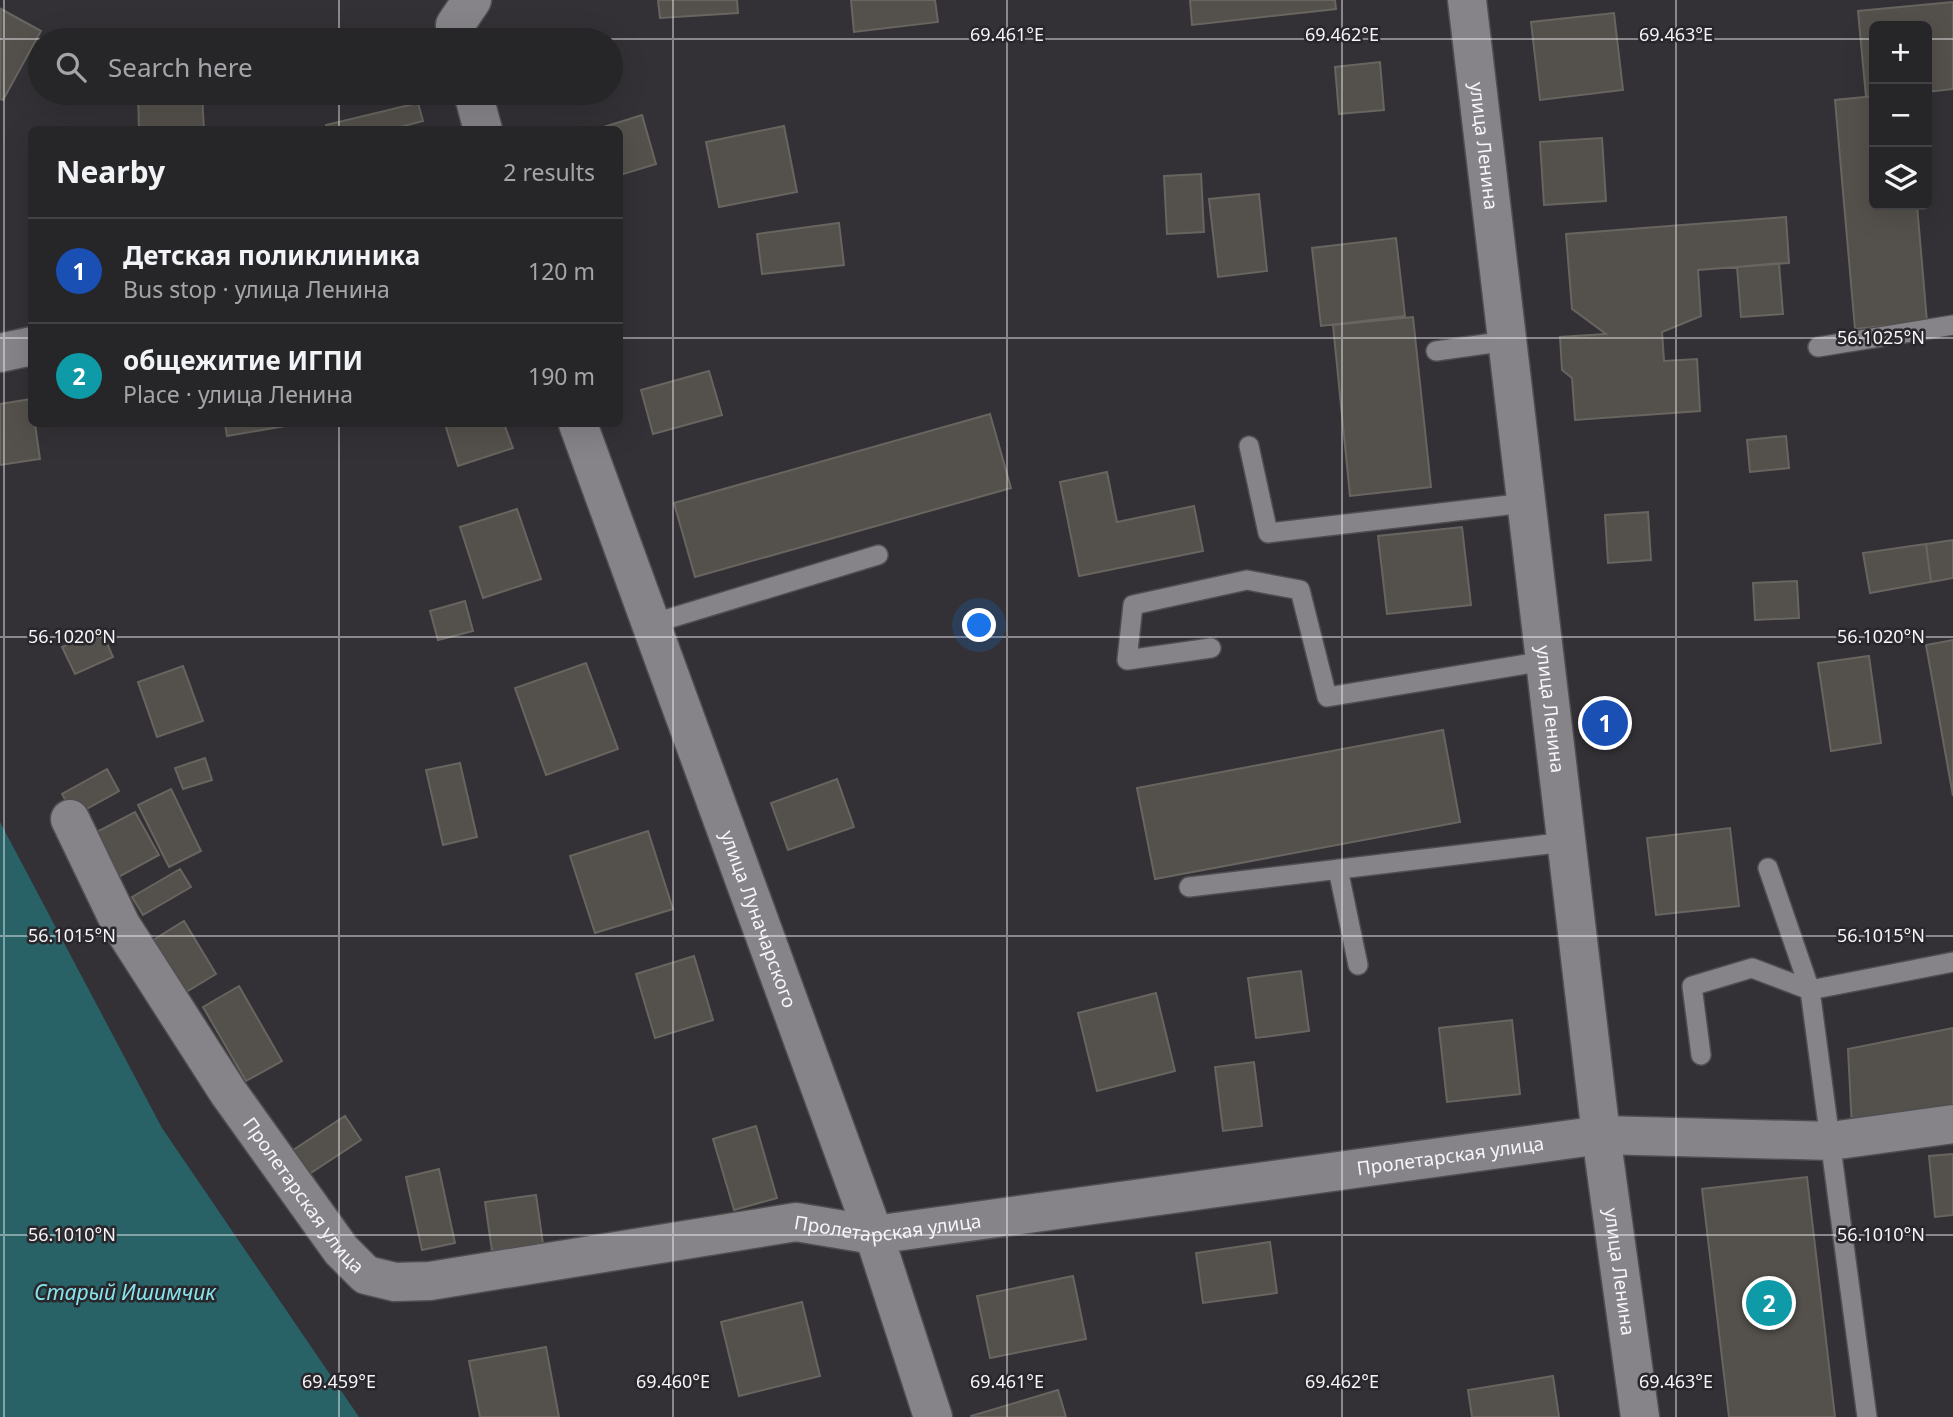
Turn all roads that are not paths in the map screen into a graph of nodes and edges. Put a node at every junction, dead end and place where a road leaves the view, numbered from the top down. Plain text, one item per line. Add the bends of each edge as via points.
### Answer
1 (472, 0) edge
2 (1467, 0) edge
3 (456, 28) edge
4 (476, 105) edge
5 (482, 126) edge
6 (1953, 325) edge
7 (1507, 341) junction
8 (28, 347) edge
9 (1818, 347) dead end
10 (1436, 351) dead end
11 (0, 353) edge
12 (579, 427) edge
13 (1249, 446) dead end
14 (1526, 503) junction
15 (878, 555) dead end
16 (651, 624) junction
17 (1212, 648) dead end
18 (1545, 661) junction
19 (71, 819) dead end
20 (1566, 842) junction
21 (1768, 868) dead end
22 (1338, 869) junction
23 (1189, 887) dead end
24 (1953, 962) edge
25 (1358, 965) dead end
26 (1810, 990) junction
27 (1701, 1055) dead end
28 (1953, 1124) edge
29 (1601, 1135) junction
30 (1831, 1141) junction
31 (874, 1235) junction
32 (933, 1417) edge
33 (1640, 1417) edge
34 (1867, 1417) edge

1 - 3 street
2 - 7 street, улица Ленина
4 - 5 street
6 - 9 lane
7 - 10 lane
7 - 14 street, улица Ленина
8 - 11 street
12 - 16 street, улица Луначарского
13 - 14 lane via 1268,533
14 - 18 street, улица Ленина
15 - 16 lane
16 - 31 street, улица Луначарского
17 - 18 lane via 1127,660 1133,605 1247,580 1300,590 1327,697
18 - 20 street, улица Ленина
19 - 31 street, Пролетарская улица via 121,925 228,1092 341,1250 366,1275 395,1283 430,1281 796,1222
20 - 22 lane
20 - 29 street, улица Ленина
21 - 26 lane
22 - 23 lane
22 - 25 lane
24 - 26 lane
26 - 27 lane via 1752,968 1692,986
26 - 30 lane
28 - 30 street, Пролетарская улица
29 - 30 street, Пролетарская улица
29 - 31 street, Пролетарская улица
29 - 33 street, улица Ленина
30 - 34 lane
31 - 32 street, улица Луначарского

